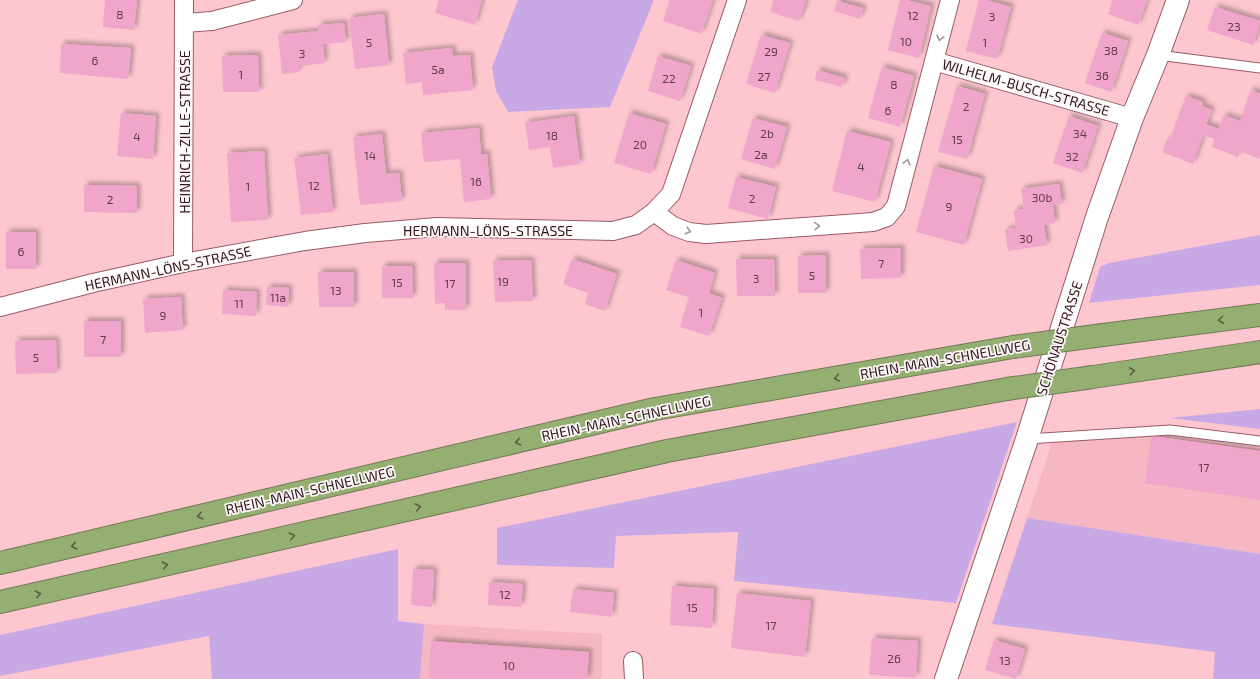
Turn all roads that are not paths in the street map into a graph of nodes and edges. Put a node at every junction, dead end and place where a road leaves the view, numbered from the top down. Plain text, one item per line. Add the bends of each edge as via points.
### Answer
1 (184, 0) edge
2 (293, 0) edge
3 (737, 0) edge
4 (950, 0) edge
5 (1178, 0) edge
6 (184, 23) junction
7 (1158, 55) junction
8 (934, 61) junction
9 (1260, 68) edge
10 (1132, 118) junction
11 (654, 212) junction
12 (183, 263) junction
13 (0, 307) edge
14 (1260, 315) edge
15 (1260, 352) edge
16 (1027, 439) junction
17 (1260, 441) edge
18 (0, 563) edge
19 (0, 602) edge
20 (633, 661) dead end
21 (634, 679) edge
22 (946, 679) edge

1 - 6 street, HEINRICH-ZILLE-STRASSE
2 - 6 street via 212,21
3 - 11 street, HERMANN-LÖNS-STRASSE via 671,194
4 -> 8 street, WILHELM-BUSCH-STRASSE
5 - 7 street, SCHÖNAUSTRASSE
6 - 12 street, HEINRICH-ZILLE-STRASSE
7 - 9 lane
7 - 10 street, SCHÖNAUSTRASSE
8 - 10 street, WILHELM-BUSCH-STRASSE
11 -> 8 street via 673,226 689,232 706,234 873,222 887,217 896,206
10 - 16 street, SCHÖNAUSTRASSE via 1097,217
11 - 12 street, HERMANN-LÖNS-STRASSE via 636,225 613,230 437,227 305,241
12 - 13 street, HERMANN-LÖNS-STRASSE
14 -> 18 highway, RHEIN-MAIN-SCHNELLWEG, bridge via 1014,346 655,410
19 -> 15 highway, bridge via 667,451 1007,389
16 - 17 lane via 1170,430
16 - 22 street, SCHÖNAUSTRASSE
20 - 21 street

